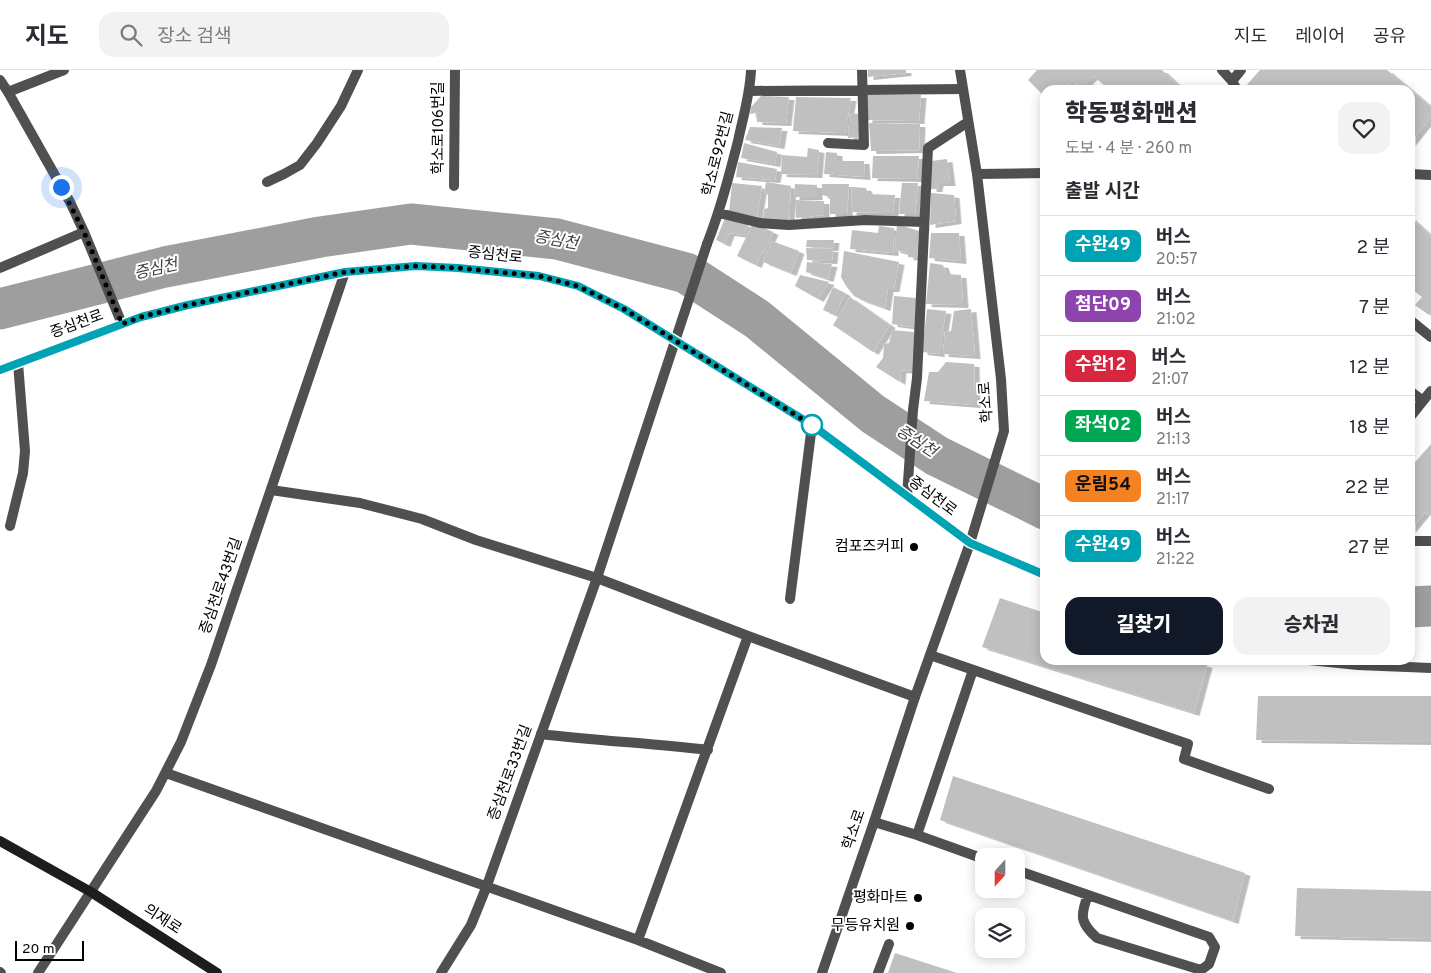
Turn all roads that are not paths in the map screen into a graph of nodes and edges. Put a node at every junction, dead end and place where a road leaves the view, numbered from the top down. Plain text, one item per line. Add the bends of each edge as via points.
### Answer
1 (64, 70) edge
2 (358, 70) edge
3 (455, 70) edge
4 (751, 70) edge
5 (862, 70) edge
6 (960, 70) edge
7 (1222, 70) edge
8 (1241, 70) edge
9 (0, 80) edge
10 (1233, 85) edge
11 (1234, 85) edge
12 (962, 89) junction
13 (750, 91) junction
14 (862, 91) junction
15 (8, 92) junction
16 (968, 122) junction
17 (828, 143) dead end
18 (1040, 173) edge
19 (977, 174) junction
20 (1415, 174) edge
21 (1431, 175) edge
22 (267, 182) dead end
23 (454, 186) dead end
24 (719, 213) junction
25 (924, 222) junction
26 (84, 232) junction
27 (0, 268) edge
28 (345, 272) junction
29 (122, 324) junction
30 (1415, 324) edge
31 (1431, 337) edge
32 (675, 341) junction
33 (18, 363) junction
34 (0, 370) edge
35 (1431, 391) edge
36 (1415, 395) edge
37 (1422, 401) junction
38 (1415, 410) edge
39 (812, 425) junction
40 (271, 490) junction
41 (907, 496) junction
42 (10, 526) dead end
43 (1415, 541) edge
44 (1431, 541) edge
45 (970, 543) junction
46 (1040, 573) edge
47 (597, 578) junction
48 (790, 599) dead end
49 (748, 636) junction
50 (930, 656) junction
51 (1366, 665) edge
52 (1431, 668) edge
53 (973, 670) junction
54 (915, 697) junction
55 (541, 734) junction
56 (708, 750) junction
57 (166, 773) junction
58 (1269, 789) dead end
59 (874, 822) junction
60 (917, 835) junction
61 (0, 842) edge
62 (975, 856) edge
63 (1025, 873) edge
64 (486, 888) junction
65 (91, 892) junction
66 (1088, 895) junction
67 (638, 940) junction
68 (888, 944) dead end
69 (38, 973) edge
70 (217, 973) edge
71 (441, 973) edge
72 (721, 973) edge
73 (822, 973) edge
74 (878, 973) edge

1 - 15 street
2 - 22 street via 341,106 300,164
3 - 23 street, 학소로106번길
4 - 13 street, 학소로92번길
5 - 14 street
6 - 12 street, 학소로
7 - 10 street
8 - 11 street
9 - 15 street
12 - 14 street
12 - 16 street, 학소로
13 - 14 street
13 - 24 street, 학소로92번길
14 - 17 street via 864,145
15 - 26 street
16 - 19 street, 학소로
16 - 25 street via 928,148
18 - 19 street
19 - 45 street, 학소로 via 1004,430
20 - 21 street
24 - 25 street via 760,223 789,225 865,220
24 - 32 street, 학소로92번길
25 - 41 street via 917,378
26 - 27 street
26 - 29 street
28 - 29 street, 증심천로 via 188,305
28 - 32 street, 증심천로 via 416,266 539,276 578,286 624,309
28 - 40 street, 증심천로43번길
29 - 33 street, 증심천로
30 - 31 street
32 - 39 street, 증심천로
32 - 47 street, 증심천로33번길
33 - 34 street, 증심천로
33 - 42 street via 25,451
35 - 37 street
36 - 37 street
37 - 38 street
39 - 41 street, 증심천로
39 - 48 street
40 - 47 street via 360,503 422,519 476,540
40 - 57 street, 증심천로43번길 via 211,665
41 - 45 street, 증심천로
43 - 44 street
45 - 46 street, 증심천로
45 - 50 street, 학소로
47 - 49 street
47 - 55 street, 증심천로33번길
49 - 54 street
49 - 56 street
50 - 53 street
50 - 54 street, 학소로
51 - 52 street
53 - 58 street via 1188,744 1184,759
53 - 60 street
54 - 59 street, 학소로
55 - 56 street
55 - 64 street, 증심천로33번길
56 - 67 street
57 - 64 street
57 - 65 street, 증심천로43번길
59 - 60 street
59 - 73 street, 학소로
60 - 62 street
61 - 65 main road, 의재로
63 - 66 street
64 - 67 street
64 - 71 street, 증심천로33번길 via 470,926
65 - 69 street
65 - 70 main road, 의재로
66 - 66 street via 1209,937 1215,947 1210,964 1201,970 1098,938 1087,929 1082,912
67 - 72 street
68 - 74 street

